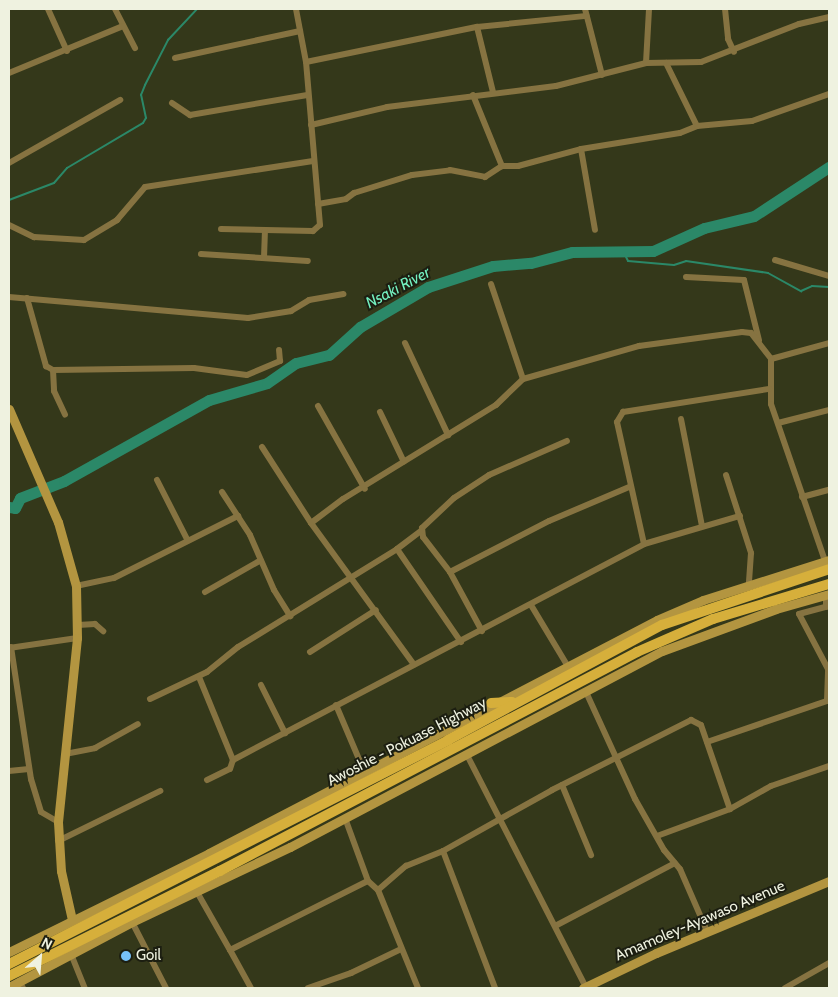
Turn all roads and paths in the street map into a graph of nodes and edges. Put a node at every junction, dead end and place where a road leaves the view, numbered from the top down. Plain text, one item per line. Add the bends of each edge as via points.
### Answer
1 (48, 9) edge
2 (115, 9) edge
3 (296, 9) edge
4 (649, 9) edge
5 (725, 9) edge
6 (822, 9) edge
7 (586, 12) edge
8 (827, 17) edge
9 (124, 26) junction
10 (477, 27) junction
11 (300, 30) junction
12 (135, 48) dead end
13 (67, 51) junction
14 (734, 52) junction
15 (175, 58) dead end
16 (306, 62) junction
17 (646, 63) junction
18 (666, 63) junction
19 (9, 73) edge
20 (602, 75) junction
21 (493, 92) junction
22 (829, 94) edge
23 (307, 95) junction
24 (473, 95) junction
25 (120, 100) dead end
26 (172, 104) dead end
27 (311, 126) junction
28 (697, 126) junction
29 (581, 149) junction
30 (313, 160) junction
31 (9, 162) edge
32 (502, 166) junction
33 (318, 204) junction
34 (9, 225) edge
35 (221, 229) dead end
36 (265, 230) junction
37 (596, 230) dead end
38 (201, 254) dead end
39 (264, 258) junction
40 (774, 260) dead end
41 (308, 261) dead end
42 (829, 276) edge
43 (686, 277) dead end
44 (491, 284) dead end
45 (343, 294) dead end
46 (9, 297) edge
47 (27, 298) junction
48 (759, 341) junction
49 (405, 343) dead end
50 (829, 343) edge
51 (279, 350) dead end
52 (771, 359) junction
53 (53, 370) junction
54 (523, 379) junction
55 (769, 389) junction
56 (318, 406) dead end
57 (9, 409) edge
58 (829, 410) edge
59 (380, 412) dead end
60 (65, 415) dead end
61 (681, 419) dead end
62 (778, 422) junction
63 (448, 435) junction
64 (567, 440) dead end
65 (262, 447) dead end
66 (404, 462) junction
67 (726, 475) dead end
68 (157, 480) dead end
69 (630, 487) junction
70 (365, 489) junction
71 (829, 490) edge
72 (222, 492) dead end
73 (802, 497) junction
74 (238, 516) junction
75 (740, 516) junction
76 (311, 523) junction
77 (702, 526) junction
78 (421, 531) junction
79 (188, 541) junction
80 (644, 544) junction
81 (397, 550) junction
82 (261, 560) junction
83 (828, 564) edge
84 (450, 572) junction
85 (349, 577) junction
86 (796, 579) junction
87 (749, 584) junction
88 (829, 584) edge
89 (76, 586) junction
90 (205, 592) dead end
91 (796, 593) junction
92 (827, 594) edge
93 (531, 605) junction
94 (376, 610) junction
95 (290, 616) junction
96 (78, 625) junction
97 (482, 631) junction
98 (103, 632) dead end
99 (77, 638) junction
100 (461, 642) junction
101 (10, 648) edge
102 (310, 652) dead end
103 (414, 665) junction
104 (567, 665) junction
105 (828, 676) edge
106 (199, 677) junction
107 (261, 685) dead end
108 (586, 692) junction
109 (150, 699) dead end
110 (515, 702) junction
111 (491, 704) junction
112 (336, 705) junction
113 (138, 724) dead end
114 (285, 733) junction
115 (707, 742) junction
116 (65, 754) junction
117 (468, 754) junction
118 (615, 758) junction
119 (233, 760) junction
120 (829, 766) edge
121 (29, 769) junction
122 (9, 771) edge
123 (364, 771) junction
124 (207, 780) dead end
125 (562, 785) junction
126 (160, 791) dead end
127 (730, 809) junction
128 (345, 818) junction
129 (501, 819) junction
130 (58, 822) junction
131 (656, 836) junction
132 (58, 841) junction
133 (443, 852) junction
134 (591, 855) dead end
135 (675, 863) junction
136 (368, 881) junction
137 (829, 881) edge
138 (195, 888) junction
139 (378, 890) junction
140 (183, 898) joint
141 (72, 920) junction
142 (132, 922) junction
143 (557, 925) junction
144 (707, 932) junction
145 (401, 949) junction
146 (230, 950) junction
147 (9, 952) edge
148 (71, 954) junction
149 (9, 964) edge
150 (829, 964) edge
151 (9, 976) edge
152 (21, 985) edge
153 (9, 987) edge
154 (85, 988) edge
155 (166, 988) edge
156 (251, 988) edge
157 (308, 988) edge
158 (418, 988) edge
159 (495, 988) edge
160 (585, 988) edge
161 (785, 988) edge

1 - 13 street
2 - 9 street
3 - 11 street
4 - 17 street
5 - 14 street via 728,39
6 - 8 street
7 - 10 street
7 - 20 street
8 - 14 street via 766,36
9 - 12 street
9 - 13 street
10 - 16 street
10 - 21 street
11 - 15 street
11 - 16 street
13 - 19 street
14 - 18 street via 701,62
16 - 23 street
17 - 18 street
17 - 20 street
18 - 28 street
20 - 21 street via 556,86
21 - 24 street
22 - 28 street via 752,121
23 - 26 street via 190,115
23 - 27 street
24 - 27 street via 387,107
24 - 32 street
25 - 31 street
27 - 30 street
28 - 29 street via 680,133
29 - 32 street via 518,166
29 - 37 street
30 - 33 street
30 - 34 street via 145,187 117,220 84,240 34,237
32 - 33 street via 485,177 460,170 412,175 354,193 346,200
33 - 36 street via 320,225 313,231
35 - 36 street
36 - 39 street
38 - 39 street
39 - 41 street
40 - 42 street
43 - 48 street via 744,280
44 - 54 street
45 - 47 street via 309,300 291,311 248,318
46 - 47 street
47 - 53 street via 46,366
48 - 52 street
48 - 54 street via 752,333 697,335 605,353
49 - 63 street
50 - 52 street
51 - 53 street via 280,361 247,375 194,368
52 - 55 street via 774,378
53 - 60 street via 54,391
54 - 63 street via 496,405
55 - 62 street
55 - 69 street via 623,412 616,422
56 - 70 street
57 - 89 street via 69,553
58 - 62 street
59 - 66 street
61 - 77 street
62 - 73 street
63 - 66 street
64 - 78 street via 489,475 454,498 427,521
65 - 76 street
66 - 70 street
67 - 75 street
68 - 79 street
69 - 80 street
69 - 84 street via 499,545
70 - 76 street via 343,499
71 - 73 street
72 - 74 street
73 - 83 street
74 - 79 street
74 - 82 street
75 - 77 street
75 - 87 street via 752,553
76 - 85 street
77 - 80 street
78 - 81 street
78 - 84 street
79 - 89 street via 114,578
80 - 93 street
81 - 85 street
81 - 100 street
82 - 90 street
82 - 95 street
83 - 86 main road, Awoshie - Pokuase Highway
83 - 87 street
84 - 97 street
85 - 94 street
85 - 95 street
86 - 91 main road
86 - 110 main road, Awoshie - Pokuase Highway via 662,625
87 - 104 street via 657,620
88 - 91 main road, Awoshie - Pokuase Highway
89 - 96 street
91 - 138 main road, Awoshie - Pokuase Highway via 713,620 636,652
92 - 105 street via 826,607 799,614 828,669
92 - 108 street via 662,651
93 - 97 street
93 - 104 street
94 - 102 street
94 - 103 street
95 - 106 street via 238,647
96 - 98 street via 95,624
96 - 99 street
97 - 100 street
99 - 101 street
99 - 116 street
100 - 103 street
101 - 121 street
103 - 112 street
104 - 111 street
105 - 115 street via 827,701
106 - 109 street
106 - 119 street
107 - 114 street
108 - 117 street
108 - 118 street
110 - 111 main road
110 - 149 main road, Awoshie - Pokuase Highway
111 - 123 street
112 - 114 street
112 - 123 street
113 - 116 street via 96,748
114 - 119 street
115 - 118 street via 701,725 690,720
115 - 127 street
116 - 130 street
117 - 128 street
117 - 129 street
118 - 125 street
118 - 131 street
119 - 124 street via 230,769
120 - 127 street via 771,786
121 - 122 street
121 - 130 street via 41,812
123 - 141 street
125 - 129 street
125 - 134 street
126 - 132 street
127 - 131 street
128 - 136 street
128 - 138 street
129 - 133 street
129 - 143 street
130 - 132 street
131 - 135 street
132 - 141 street
133 - 139 street via 406,866
133 - 159 street
135 - 143 street
135 - 144 street
136 - 139 street
136 - 146 street
137 - 144 street, Amamoley-Ayawaso Avenue
138 - 140 main road
138 - 146 street
138 - 151 main road, Awoshie - Pokuase Highway
139 - 145 street
140 - 142 street
141 - 147 street
142 - 148 street
142 - 155 street
143 - 160 street
144 - 160 street, Amamoley-Ayawaso Avenue
145 - 157 street via 351,973
145 - 158 street
146 - 156 street
148 - 152 street
148 - 154 street
150 - 161 street
152 - 153 street

